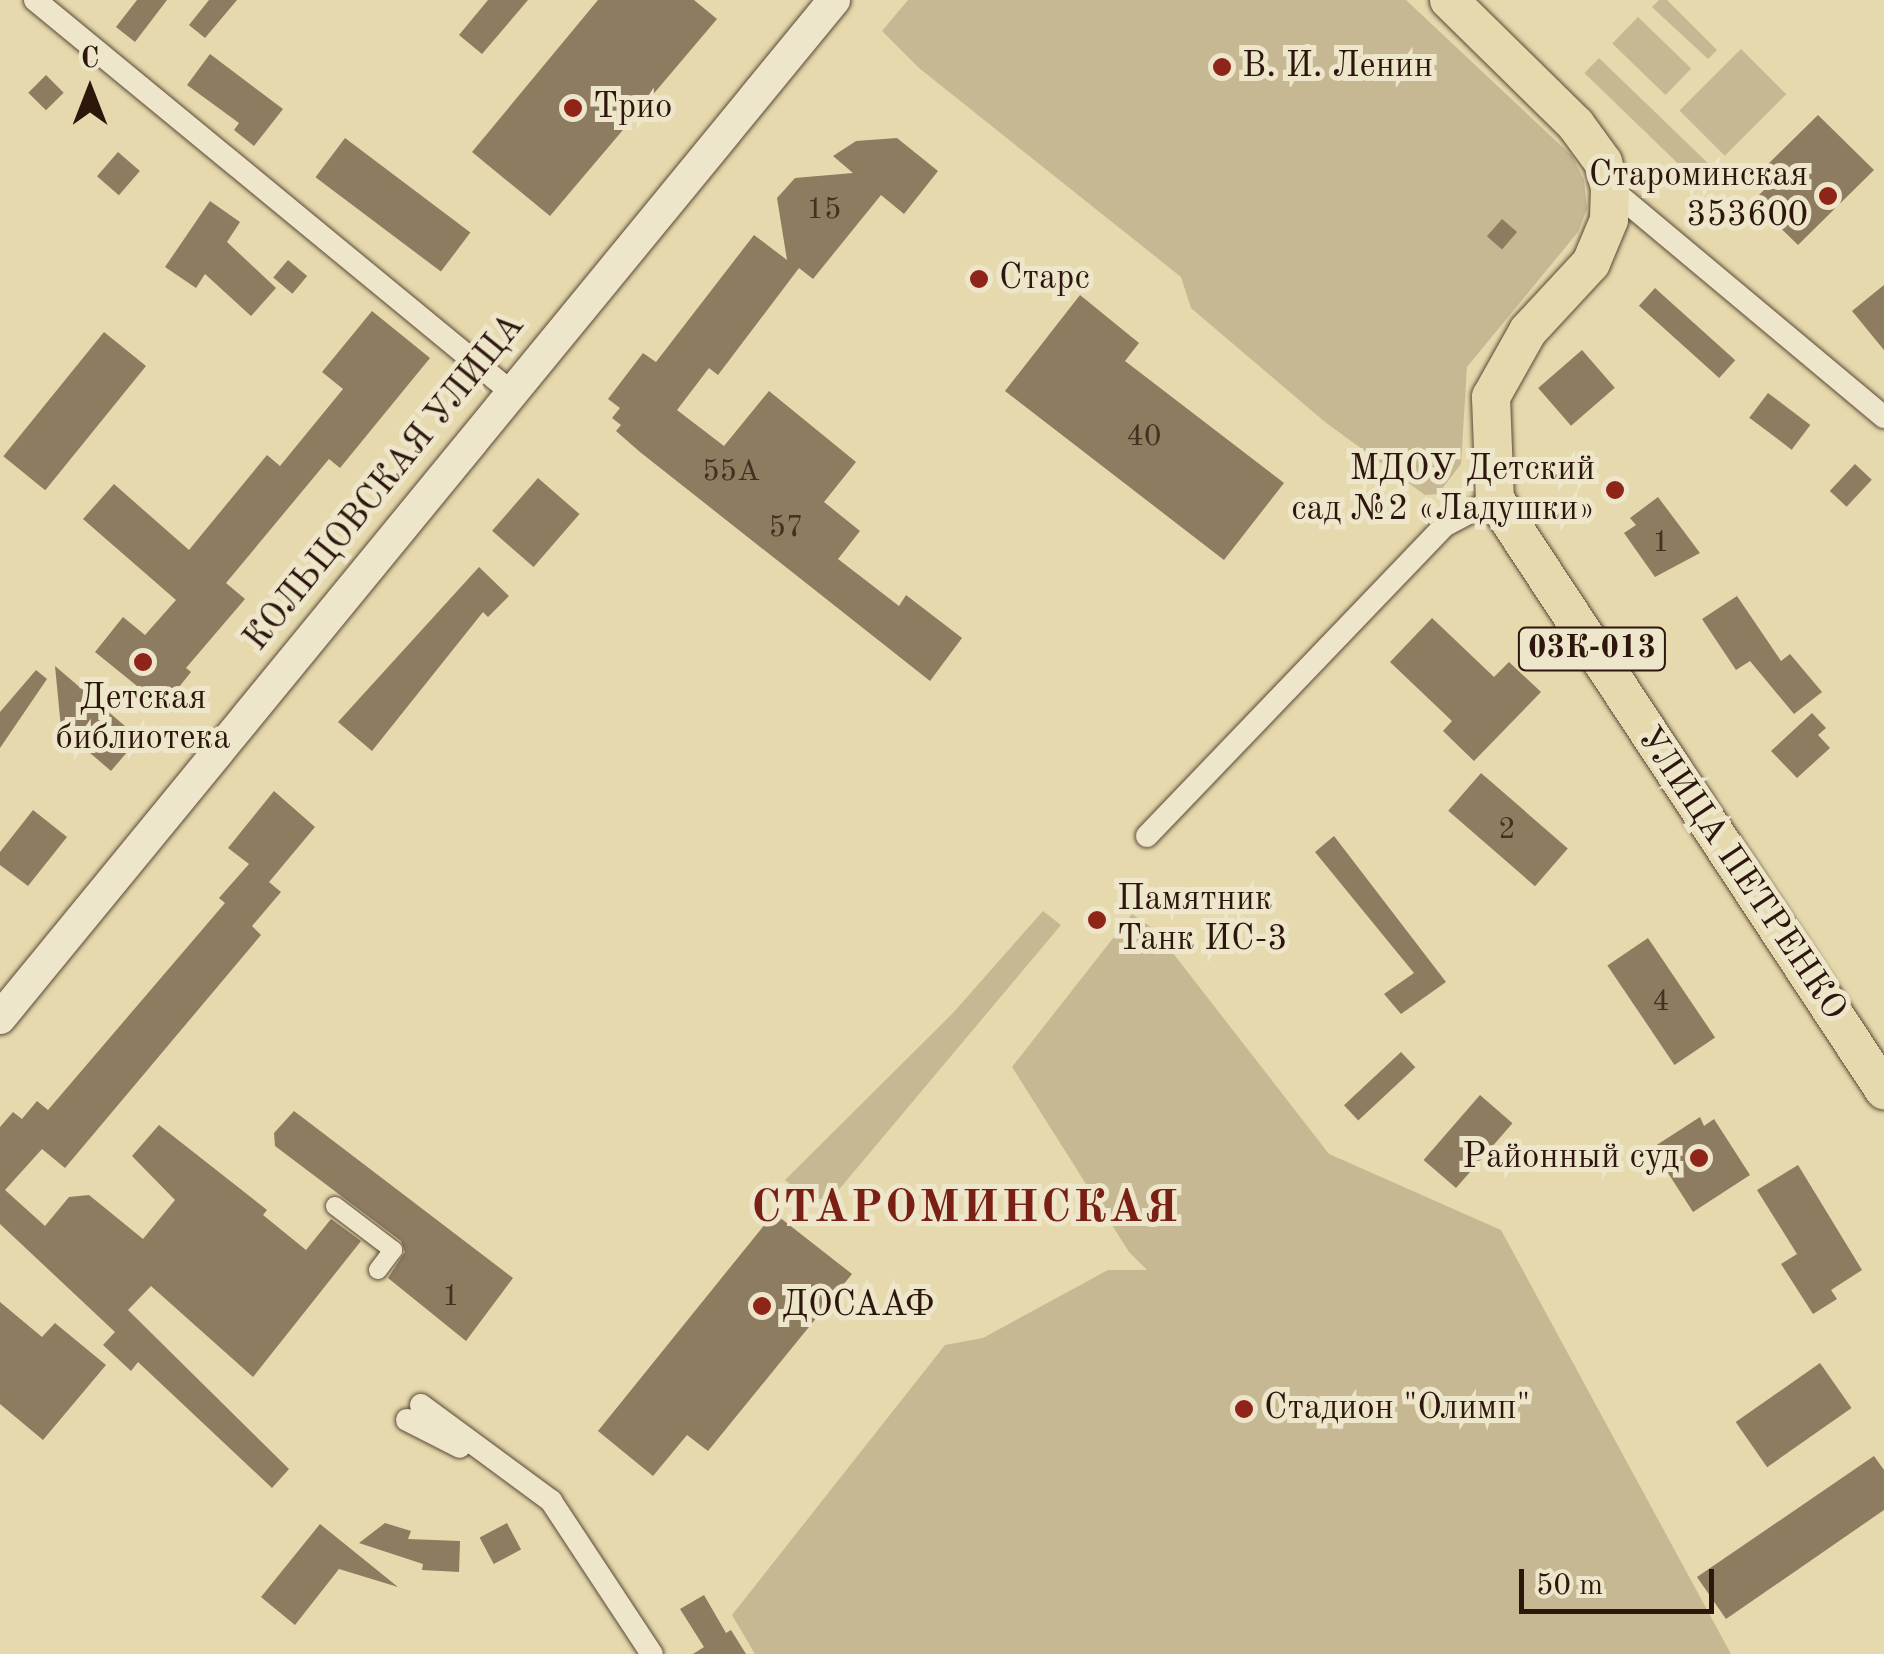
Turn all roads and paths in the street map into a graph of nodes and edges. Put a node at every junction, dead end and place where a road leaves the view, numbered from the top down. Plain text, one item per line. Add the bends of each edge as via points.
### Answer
1 (34, 0) edge
2 (834, 0) edge
3 (1448, 0) edge
4 (1610, 188) junction
5 (510, 390) junction
6 (1884, 417) edge
7 (1495, 500) junction
8 (1147, 836) dead end
9 (0, 1018) edge
10 (1884, 1090) edge
11 (336, 1206) dead end
12 (378, 1270) dead end
13 (414, 1412) dead end
14 (652, 1654) edge

1 - 5 street
2 - 5 main road, КОЛЬЦОВСКАЯ УЛИЦА
3 - 4 main road via 1576,125 1604,162
4 - 6 street
4 - 7 main road via 1609,220 1591,264 1528,331 1491,397
5 - 9 main road, КОЛЬЦОВСКАЯ УЛИЦА
7 - 8 street via 1444,526 1233,754
7 - 10 main road, УЛИЦА ПЕТРЕНКО / 03К-013
11 - 12 street via 392,1250
13 - 14 street via 520,1479 562,1516

